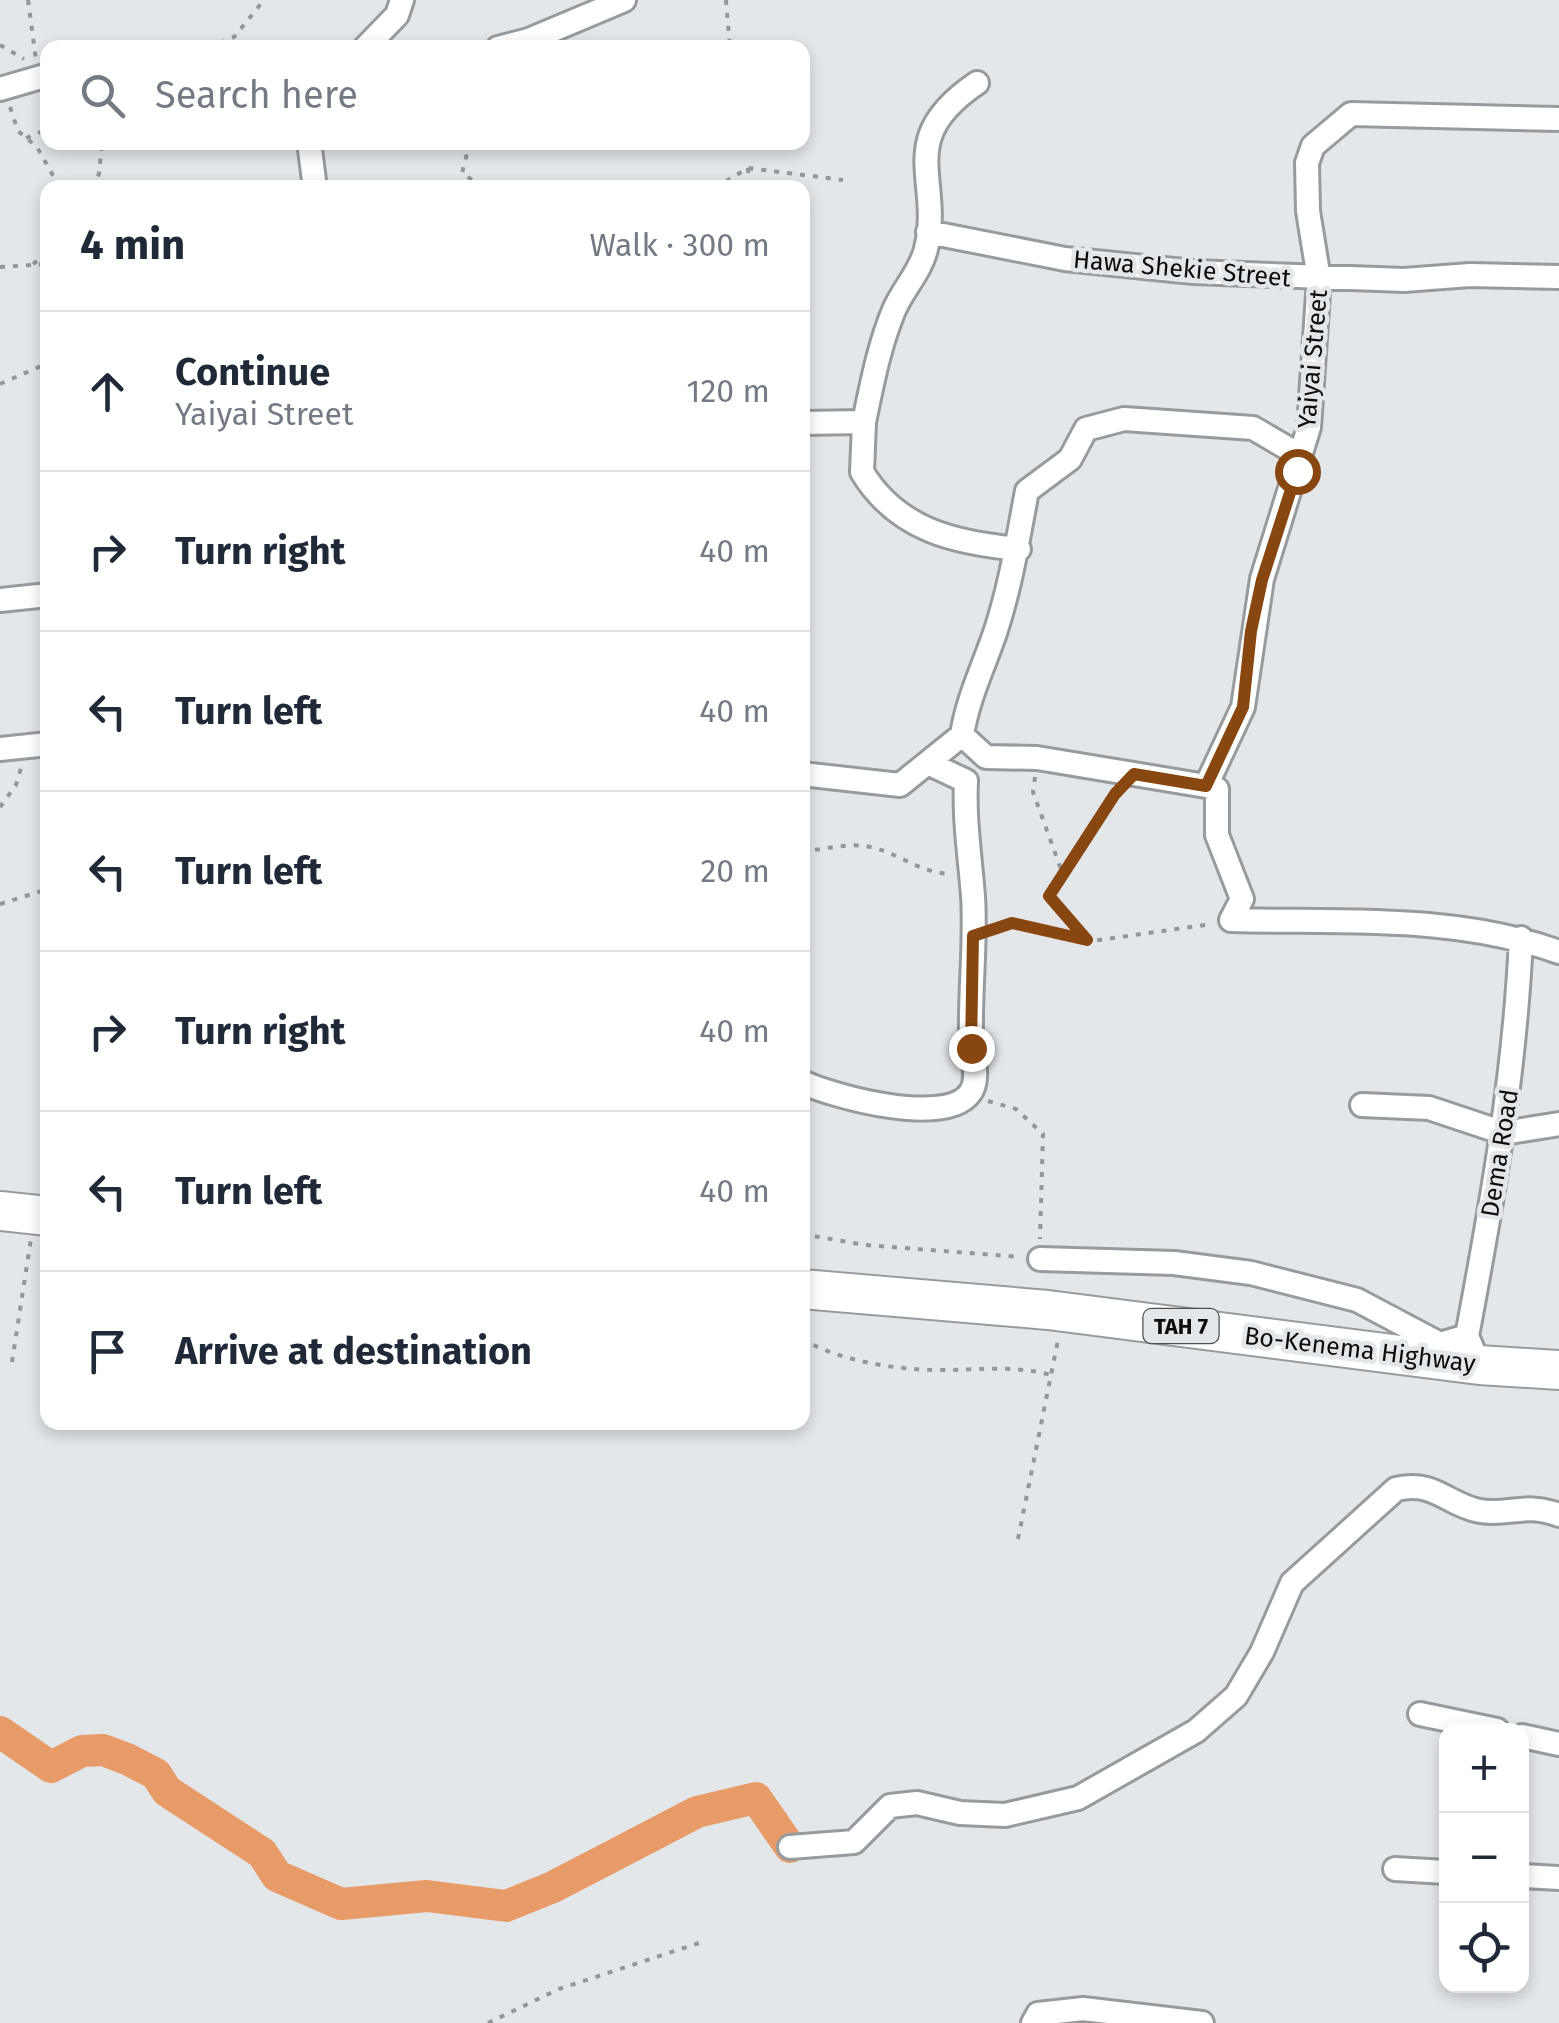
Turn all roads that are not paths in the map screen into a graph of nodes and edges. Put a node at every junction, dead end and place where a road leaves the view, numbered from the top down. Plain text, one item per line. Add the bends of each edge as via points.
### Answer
1 (402, 0) edge
2 (624, 0) edge
3 (373, 40) edge
4 (529, 40) edge
5 (40, 78) edge
6 (977, 83) dead end
7 (2, 89) edge
8 (1559, 119) edge
9 (309, 150) edge
10 (314, 180) edge
11 (928, 232) junction
12 (1559, 277) edge
13 (1320, 279) junction
14 (864, 422) junction
15 (810, 424) edge
16 (1301, 456) junction
17 (1019, 549) junction
18 (40, 596) edge
19 (0, 600) edge
20 (962, 735) junction
21 (38, 745) edge
22 (0, 749) edge
23 (986, 757) junction
24 (930, 764) junction
25 (810, 775) edge
26 (966, 782) junction
27 (1206, 786) junction
28 (1521, 938) junction
29 (1559, 952) edge
30 (810, 1085) edge
31 (1362, 1105) dead end
32 (1559, 1124) edge
33 (1504, 1133) junction
34 (1040, 1259) road end
35 (810, 1290) edge
36 (1473, 1350) junction
37 (1559, 1370) edge
38 (1559, 1515) edge
39 (1420, 1714) dead end
40 (1463, 1723) edge
41 (1529, 1738) edge
42 (1559, 1744) edge
43 (790, 1846) dead end
44 (1395, 1870) dead end
45 (1439, 1872) edge
46 (1529, 1876) edge
47 (1559, 1878) edge
48 (1036, 2019) edge
49 (1202, 2023) edge

1 - 3 street
2 - 4 street
5 - 7 street
6 - 11 street via 942,115 928,142
8 - 13 street, Yaiyai Street via 1351,114 1314,146 1307,163
9 - 10 street
11 - 13 street, Hawa Shekie Street via 1065,260
11 - 14 street via 919,267 881,346
12 - 13 street, Hawa Shekie Street
13 - 16 street, Yaiyai Street
14 - 15 street
14 - 17 street via 862,472 893,510 961,544
16 - 17 street via 1253,428 1124,419 1086,429 1070,458 1027,491
16 - 27 street, Yaiyai Street via 1262,580 1243,707
17 - 20 street
18 - 19 street
20 - 23 street
20 - 24 street
21 - 22 street
23 - 26 street
23 - 27 street via 1038,758
24 - 25 street via 900,785
24 - 26 street
26 - 30 street via 976,1083 951,1106 905,1109
27 - 28 street via 1217,789 1217,835 1242,899 1231,920 1429,924
28 - 29 street
28 - 33 street, Dema Road
31 - 33 street via 1429,1108
32 - 33 street
33 - 36 street, Dema Road
34 - 36 street via 1252,1273 1358,1300 1440,1344
35 - 36 highway, Bo-Kenema Highway / TAH 7
36 - 37 highway, Bo-Kenema Highway / TAH 7
38 - 43 street via 1536,1506 1482,1512 1438,1490 1396,1489 1292,1583 1236,1696 1170,1746 1078,1798 1005,1815 917,1803 890,1806 854,1842
39 - 40 street
41 - 42 street
44 - 45 street
46 - 47 street
48 - 49 street via 1083,2009

